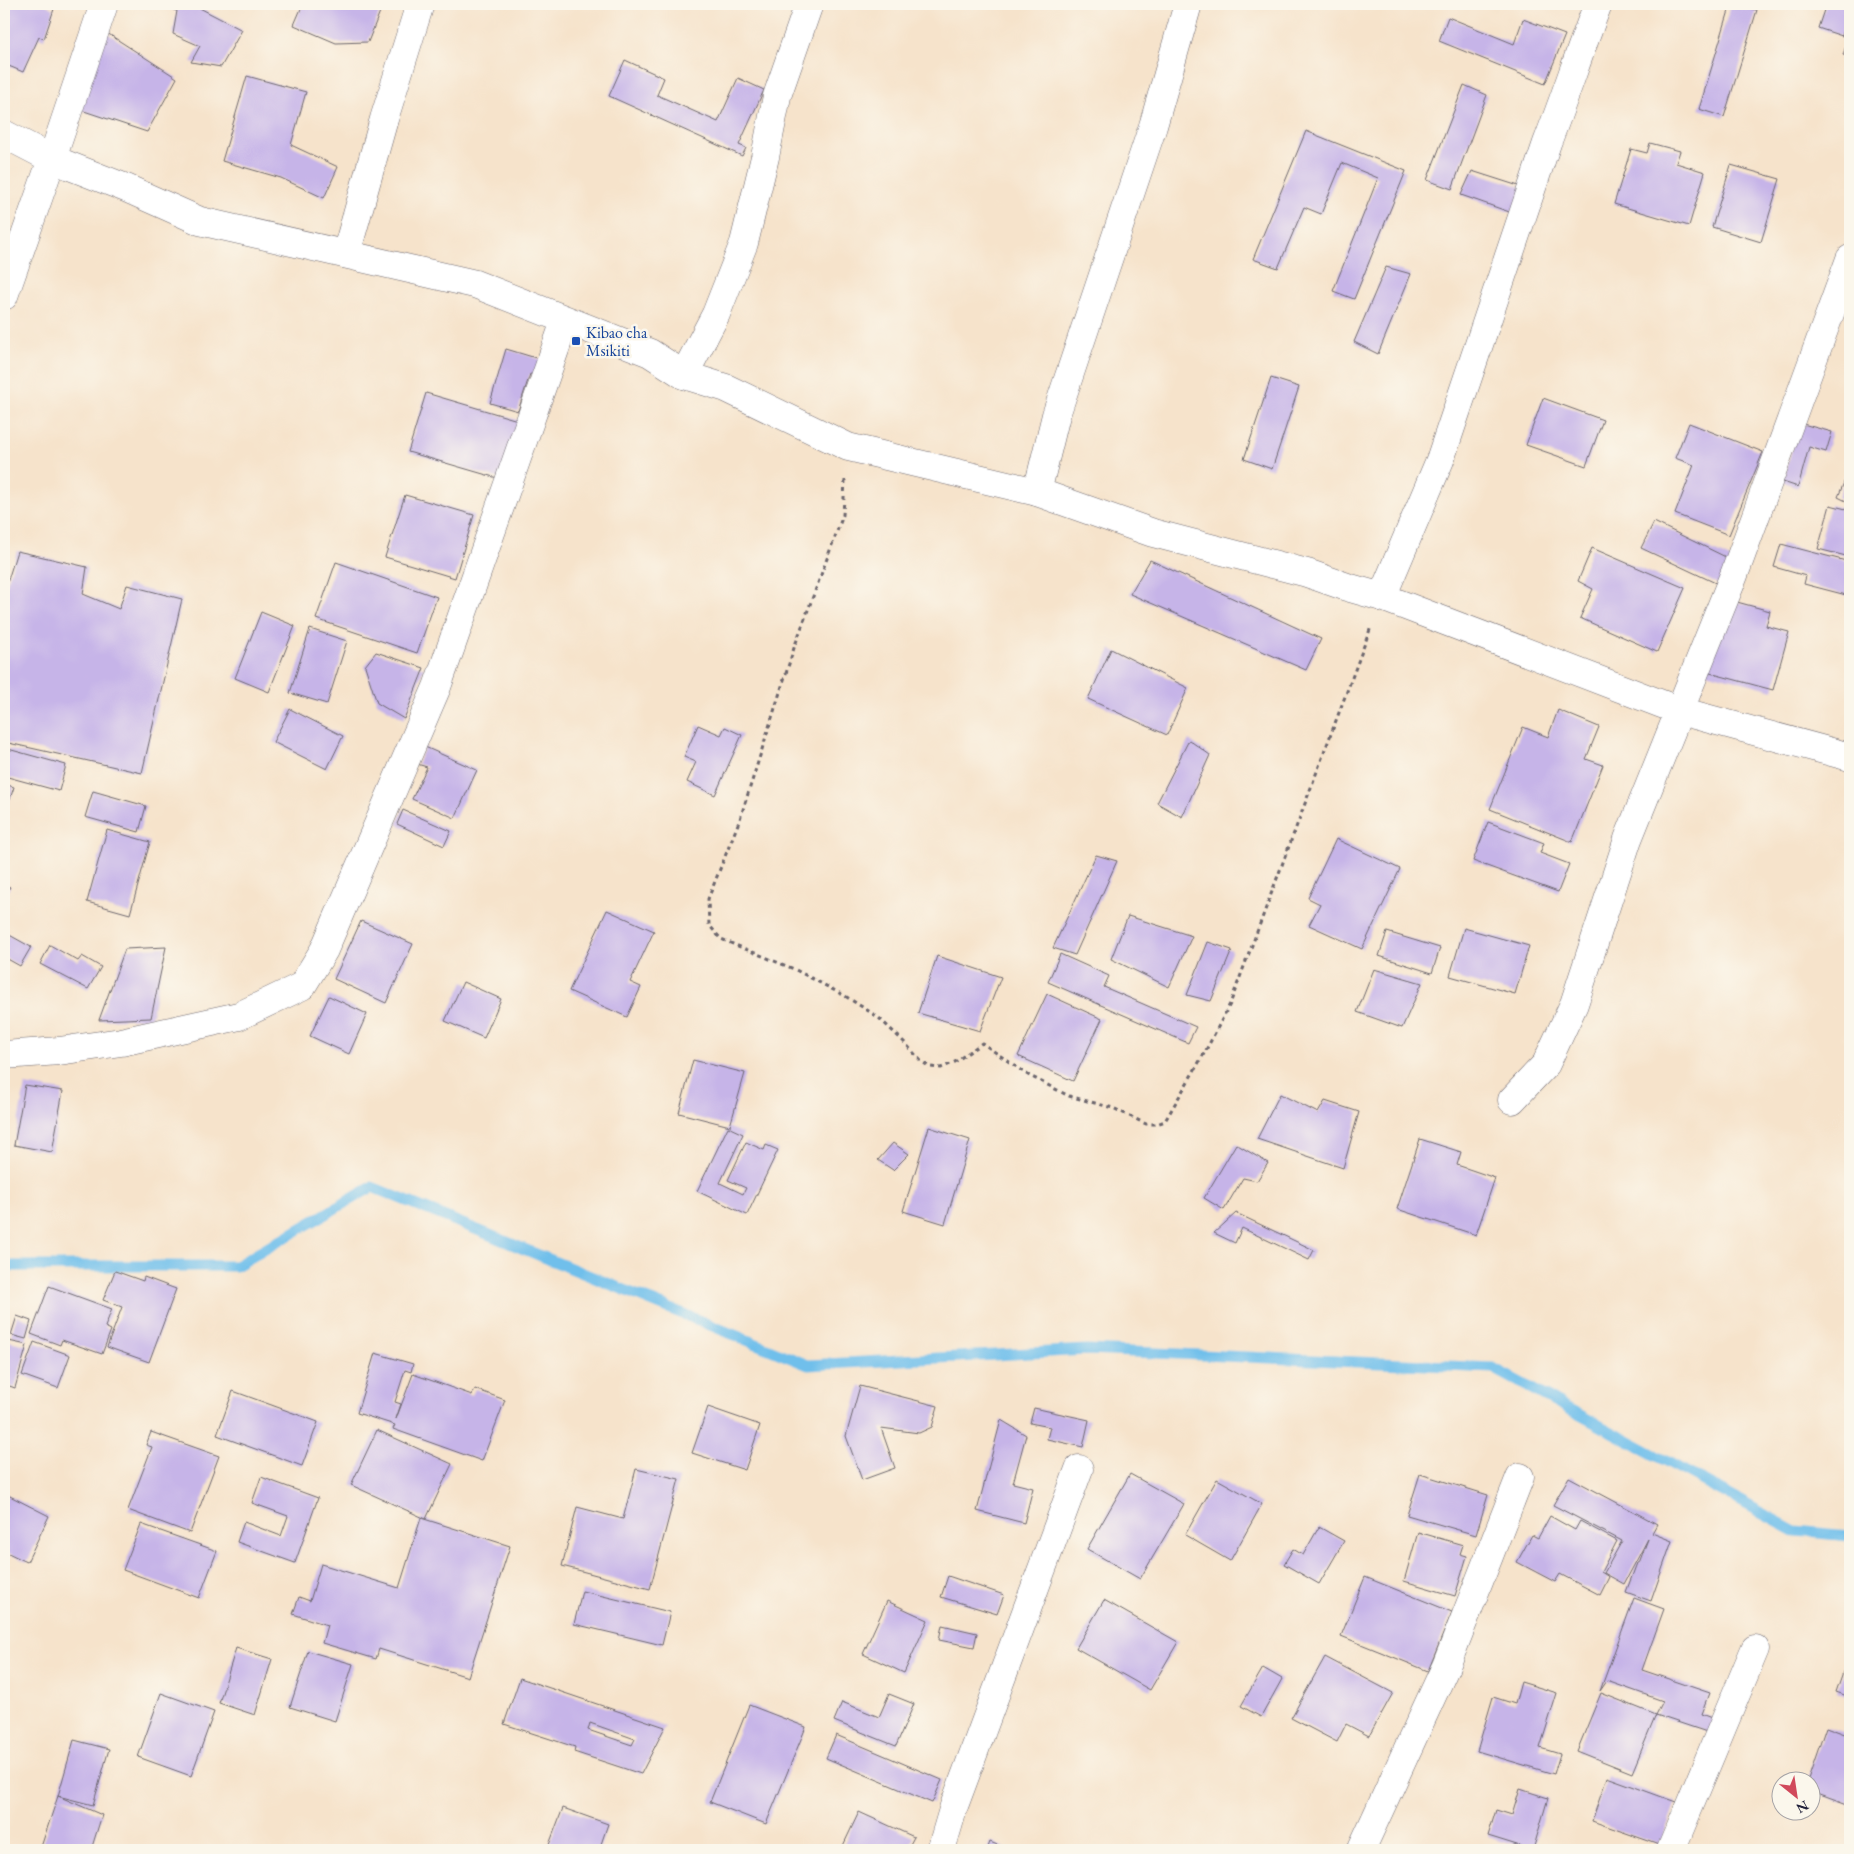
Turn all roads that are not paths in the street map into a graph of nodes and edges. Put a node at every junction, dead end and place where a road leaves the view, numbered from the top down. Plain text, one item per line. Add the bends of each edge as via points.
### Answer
1 (104, 4) edge
2 (420, 4) edge
3 (809, 4) edge
4 (1188, 4) edge
5 (1598, 4) edge
6 (4, 134) edge
7 (52, 159) junction
8 (346, 254) junction
9 (1850, 258) edge
10 (4, 296) edge
11 (565, 321) junction
12 (684, 374) junction
13 (1037, 492) junction
14 (1382, 596) junction
15 (1680, 711) junction
16 (1850, 757) edge
17 (4, 1055) edge
18 (1512, 1100) dead end
19 (1079, 1469) dead end
20 (1520, 1477) dead end
21 (1755, 1649) dead end
22 (941, 1850) edge
23 (1361, 1850) edge
24 (1671, 1850) edge

1 - 7 street
2 - 8 street
3 - 12 street via 777,96 744,243 716,314
4 - 13 street via 1154,126 1056,415
5 - 14 street via 1544,152 1440,460
6 - 7 street
7 - 8 street via 200,221
7 - 10 street
8 - 11 street via 475,284
9 - 15 street via 1734,575
11 - 12 street via 650,353
11 - 17 street via 437,686 324,950 302,986 239,1016 121,1042
12 - 13 street via 726,388 848,447
13 - 14 street via 1153,533
14 - 15 street
15 - 16 street
15 - 18 street via 1628,839 1574,1004 1546,1064
19 - 22 street via 954,1806
20 - 23 street via 1446,1666
21 - 24 street

